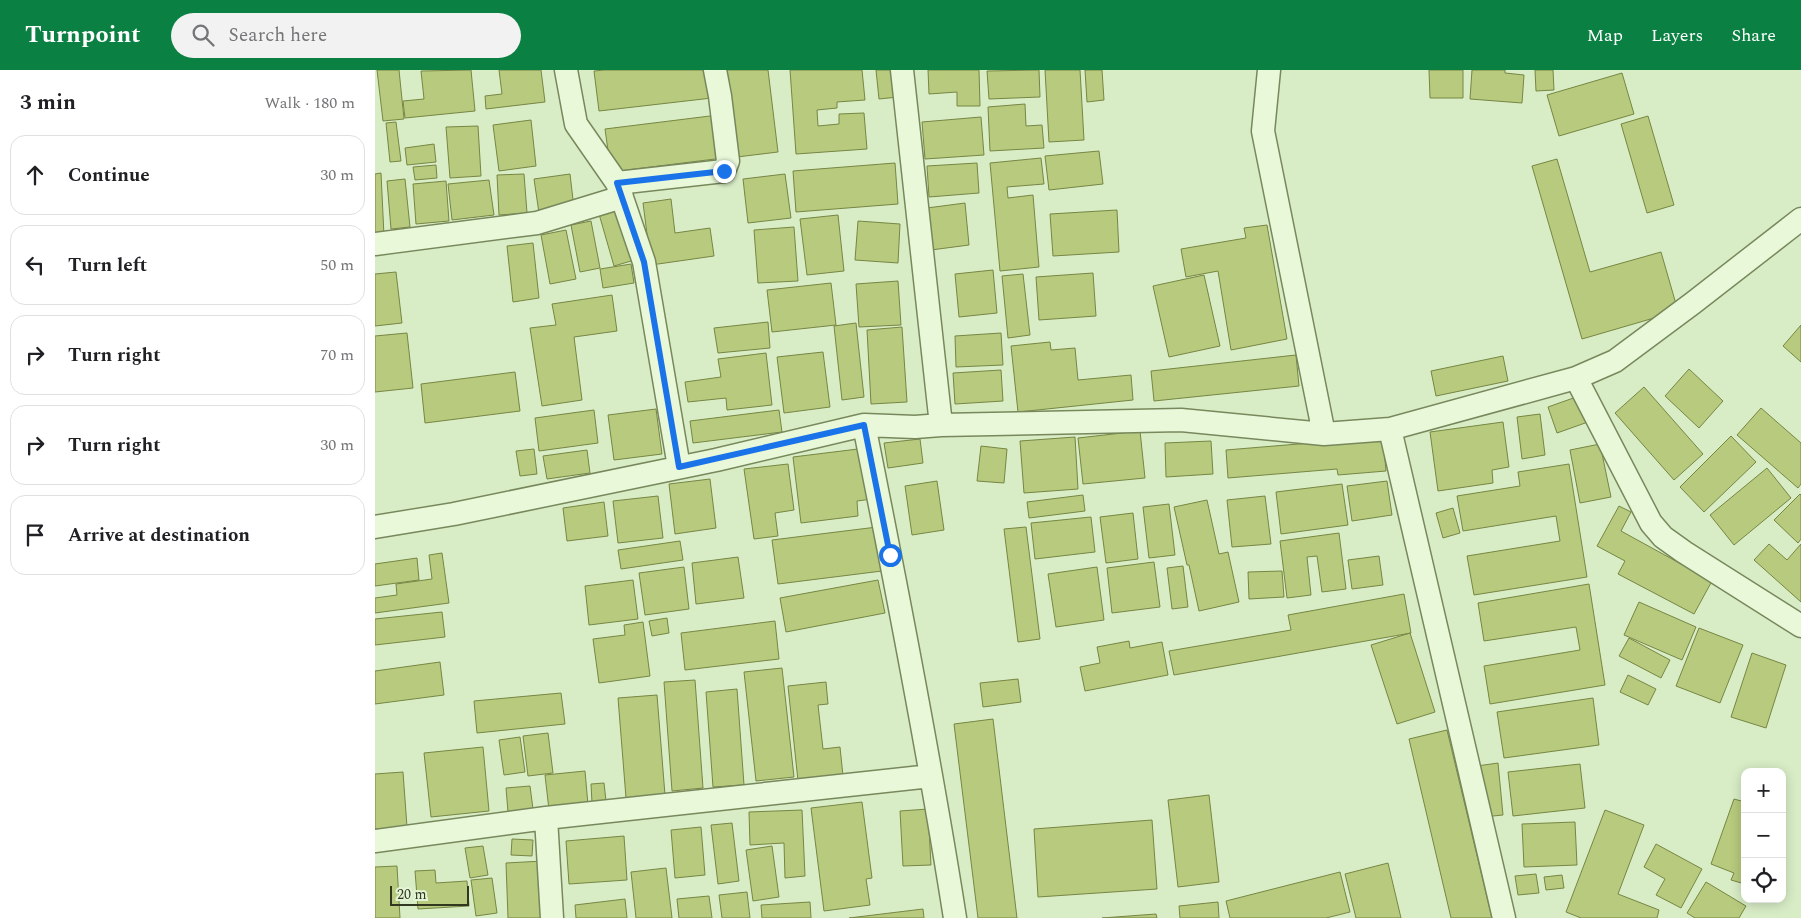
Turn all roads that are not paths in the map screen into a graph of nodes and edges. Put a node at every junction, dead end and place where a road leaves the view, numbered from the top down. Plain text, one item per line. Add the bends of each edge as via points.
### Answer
1 (566, 70) edge
2 (715, 70) edge
3 (902, 70) edge
4 (1269, 70) edge
5 (620, 190) junction
6 (1801, 219) edge
7 (375, 244) edge
8 (1576, 378) junction
9 (864, 425) junction
10 (941, 425) junction
11 (1390, 429) junction
12 (1324, 434) junction
13 (679, 467) junction
14 (375, 527) edge
15 (1801, 626) edge
16 (931, 776) junction
17 (546, 818) junction
18 (375, 841) edge
19 (552, 918) edge
20 (955, 918) edge
21 (1504, 918) edge

1 - 5 street via 576,124
2 - 5 street via 729,161 724,171
3 - 10 street
4 - 12 street via 1263,131
5 - 7 street via 537,223
5 - 13 street via 644,262
6 - 8 street via 1615,362
8 - 11 street
8 - 15 street via 1651,523 1663,537
9 - 10 street via 915,428
9 - 13 street
9 - 16 street
10 - 12 street via 1181,420
11 - 12 street
11 - 21 street
13 - 14 street via 454,514
16 - 17 street
16 - 20 street
17 - 18 street
17 - 19 street

